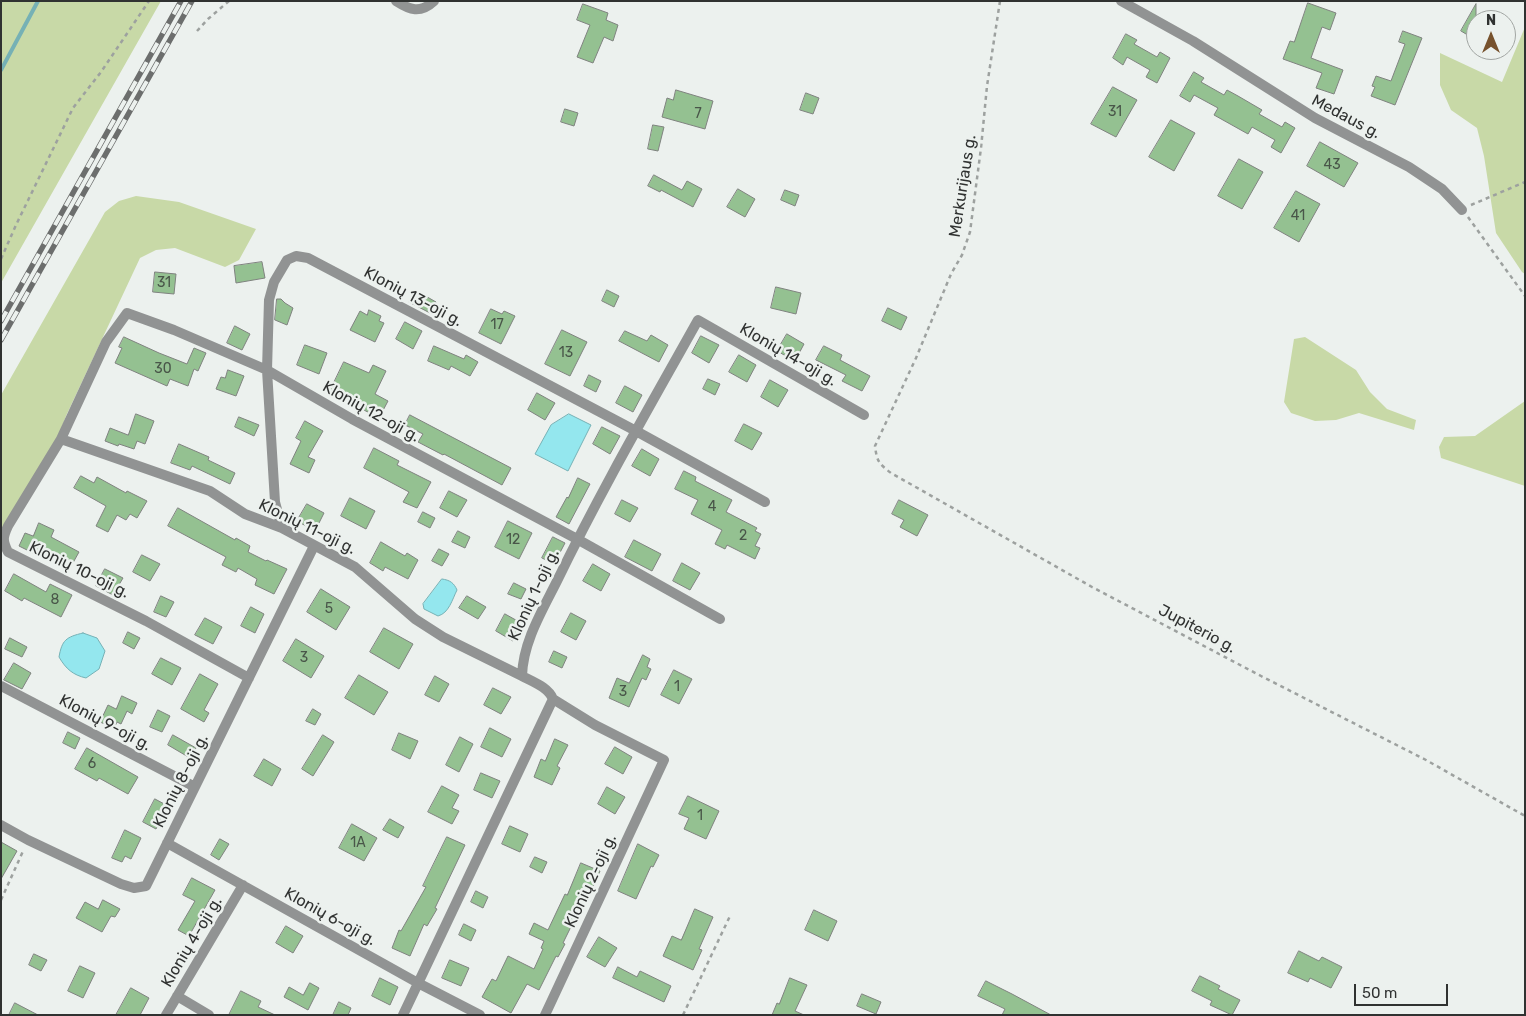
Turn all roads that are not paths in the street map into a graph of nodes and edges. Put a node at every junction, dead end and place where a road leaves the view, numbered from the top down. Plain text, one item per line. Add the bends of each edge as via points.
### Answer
1 (396, 1) edge
2 (434, 1) edge
3 (1120, 1) edge
4 (1462, 210) road end
5 (698, 320) joint
6 (267, 370) junction
7 (864, 415) dead end
8 (636, 431) junction
9 (61, 439) junction
10 (765, 502) dead end
11 (282, 528) junction
12 (577, 539) junction
13 (314, 546) junction
14 (720, 619) dead end
15 (522, 676) junction
16 (249, 678) junction
17 (1, 686) edge
18 (553, 700) junction
19 (195, 787) junction
20 (1, 825) edge
21 (167, 842) junction
22 (243, 885) junction
23 (418, 983) junction
24 (177, 996) junction
25 (166, 1015) edge
26 (209, 1015) edge
27 (403, 1015) edge
28 (480, 1015) edge
29 (546, 1015) edge

1 - 2 street via 415,10 427,8
3 - 4 street, Medaus g. via 1193,41 1315,118 1409,167 1442,189
5 - 7 street, Klonių 14-oji g.
5 - 8 street, Klonių 1-oji g.
6 - 8 street, Klonių 13-oji g. via 269,300 274,282 287,260 296,256 308,258
6 - 9 street, Klonių 12-oji g. via 127,313 106,342
6 - 11 street, Klonių 13-oji g. via 276,502
6 - 12 street, Klonių 12-oji g.
8 - 10 street, Klonių 13-oji g.
8 - 12 street, Klonių 1-oji g.
9 - 11 street, Klonių 11-oji g. via 210,491 245,514
9 - 16 street, Klonių 10-oji g. via 3,536 8,552 146,620
11 - 13 street, Klonių 11-oji g.
12 - 14 street, Klonių 12-oji g.
12 - 15 street, Klonių 1-oji g. via 532,632 524,654
13 - 15 street, Klonių 11-oji g. via 355,567 415,620
13 - 16 street, Klonių 8-oji g.
15 - 18 street via 544,688
16 - 19 street, Klonių 8-oji g.
17 - 19 street, Klonių 9-oji g.
18 - 23 street
18 - 29 street, Klonių 2-oji g. via 664,760
19 - 21 street, Klonių 8-oji g.
20 - 21 street, Klonių 8-oji g. via 134,888 146,886
21 - 22 street, Klonių 6-oji g.
22 - 23 street, Klonių 6-oji g.
22 - 24 street, Klonių 4-oji g.
23 - 27 street
23 - 28 street, Klonių 6-oji g.
24 - 25 street, Klonių 4-oji g.
24 - 26 street

